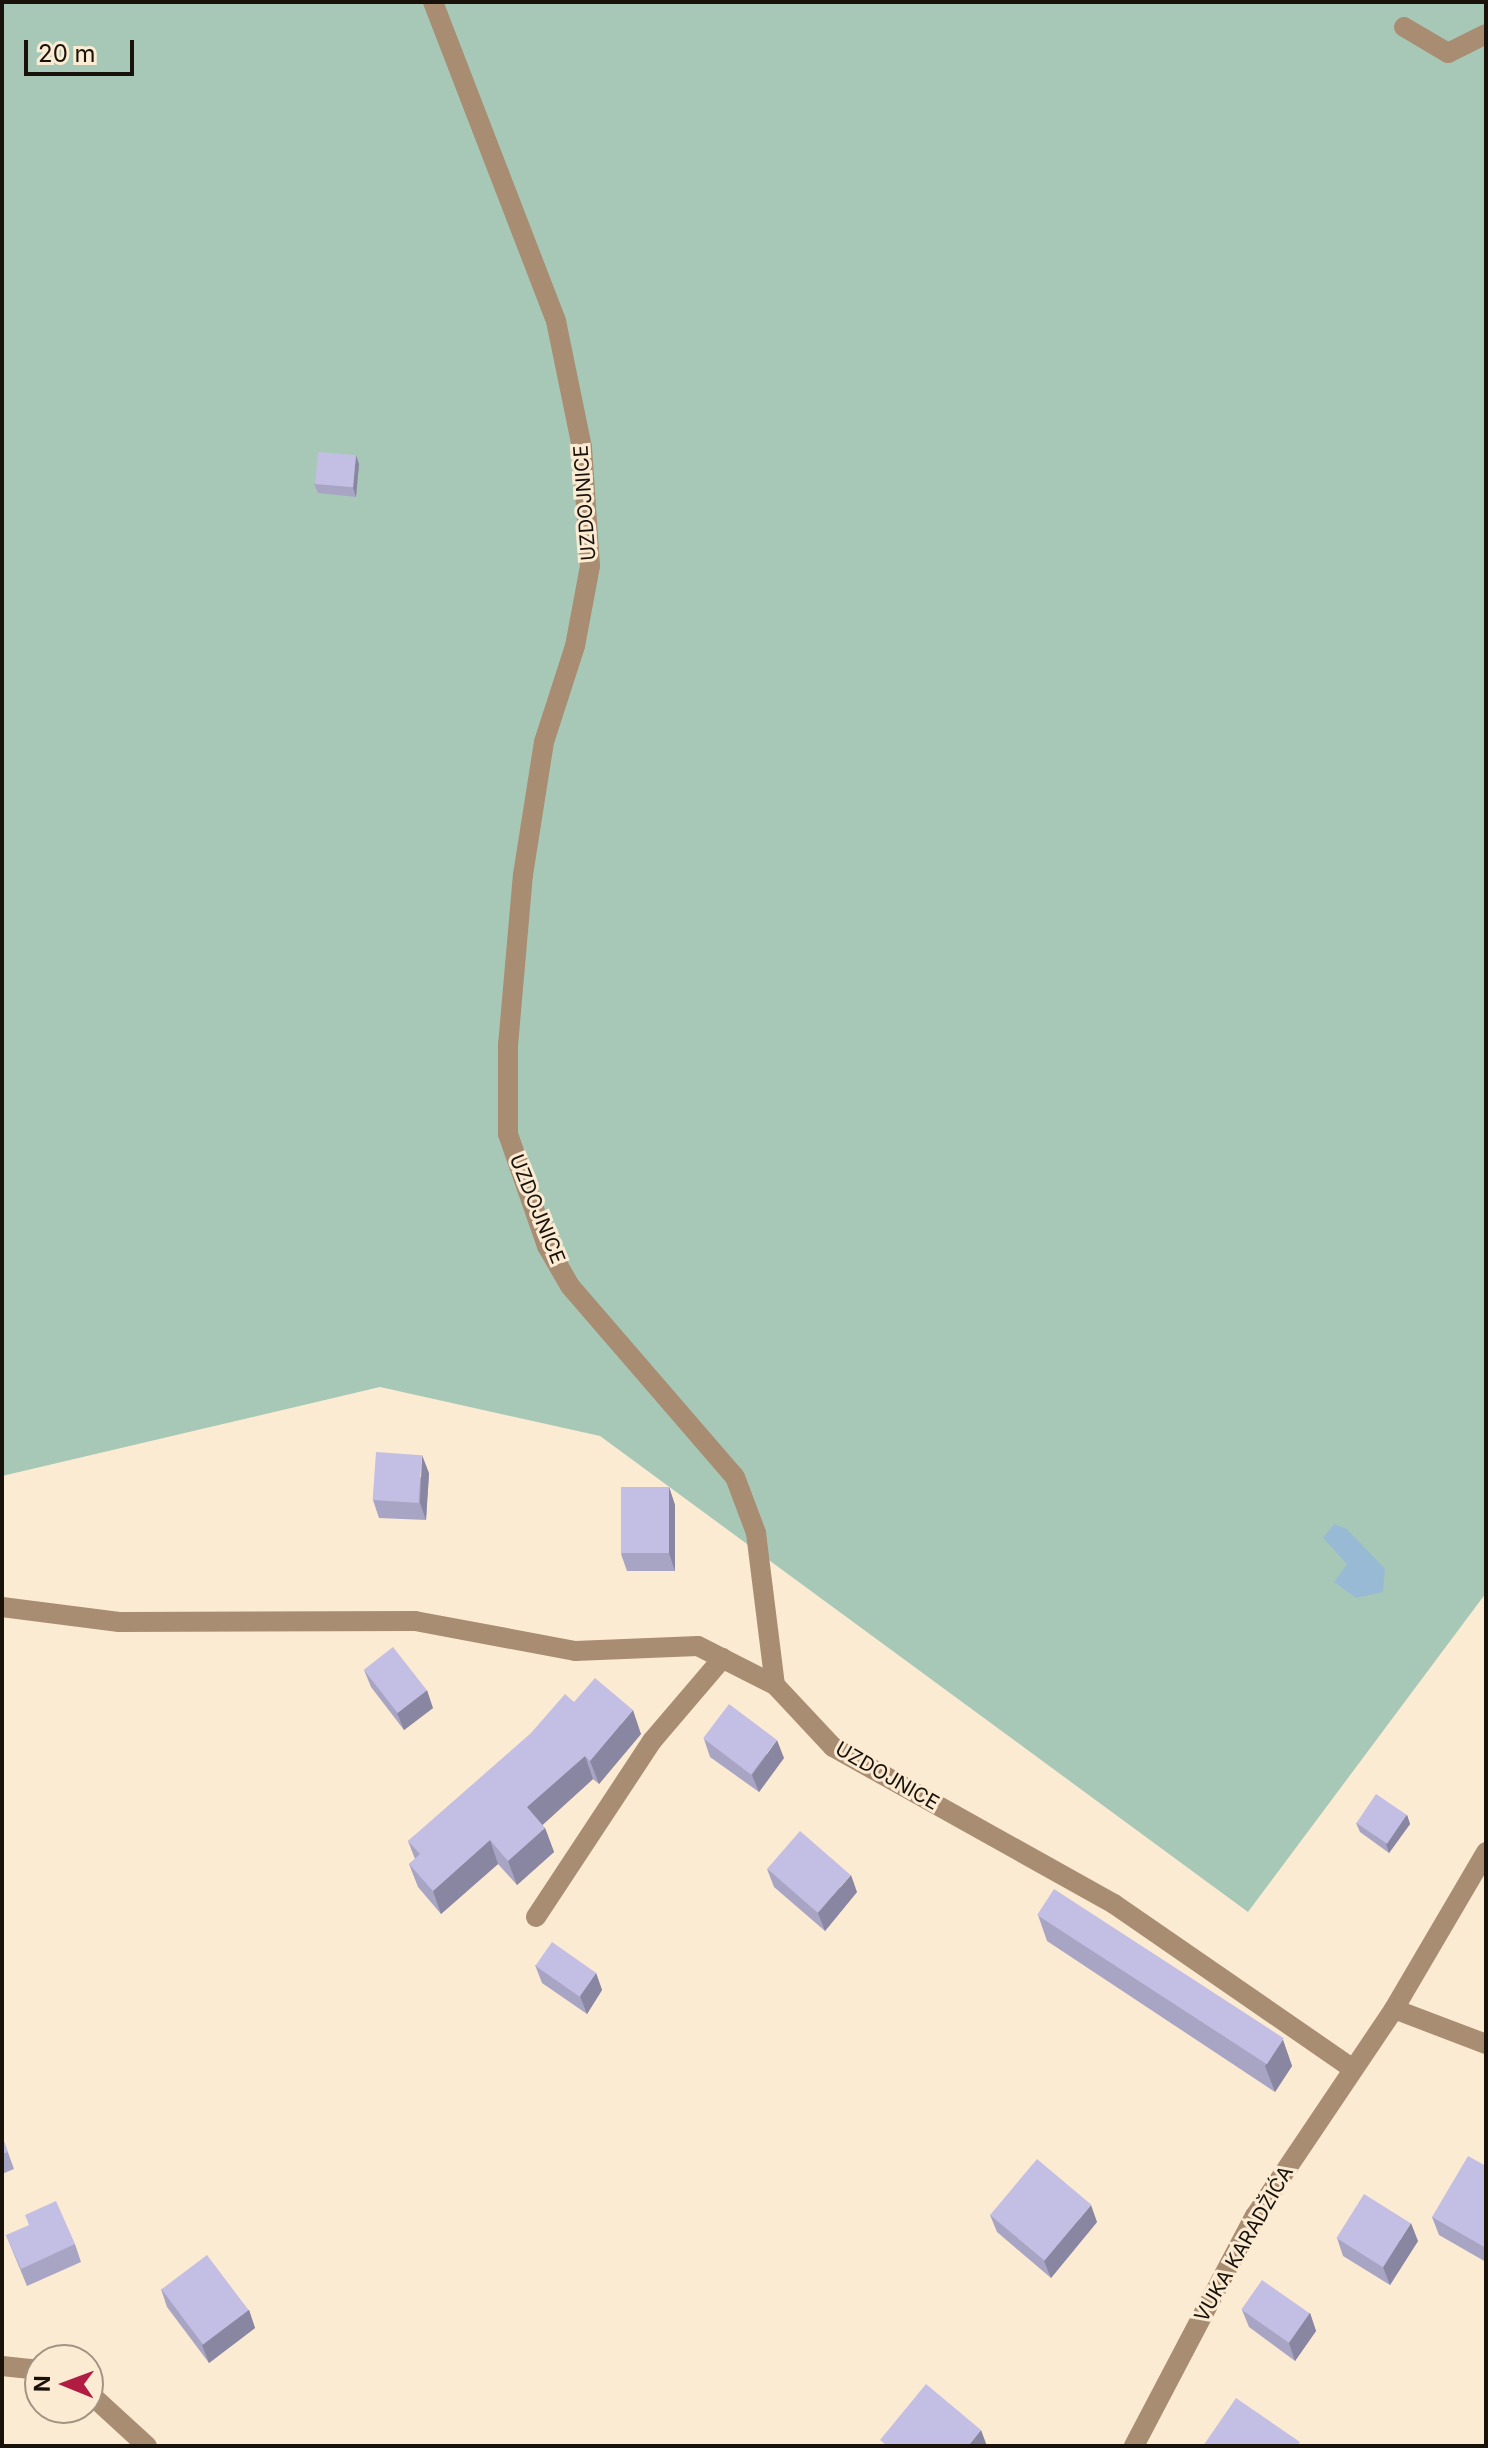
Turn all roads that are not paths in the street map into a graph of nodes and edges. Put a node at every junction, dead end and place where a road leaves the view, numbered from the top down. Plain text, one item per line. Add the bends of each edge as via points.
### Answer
1 (433, 2) edge
2 (1404, 27) dead end
3 (1486, 34) edge
4 (2, 1607) edge
5 (723, 1658) junction
6 (775, 1685) junction
7 (1486, 1852) edge
8 (536, 1917) dead end
9 (1394, 2009) junction
10 (1486, 2044) edge
11 (1353, 2069) junction
12 (2, 2366) edge
13 (24, 2368) edge
14 (104, 2407) edge
15 (147, 2446) edge
16 (1134, 2446) edge

1 - 6 street, UZDOJNICE via 556,321 582,448 590,566 575,646 544,742 523,874 508,1044 508,1134 547,1246 570,1286 735,1477 756,1533
2 - 3 street via 1448,53
4 - 5 street via 119,1622 415,1621 575,1651 698,1646
5 - 6 street
5 - 8 street via 652,1741
6 - 11 street, UZDOJNICE via 833,1747 1114,1904
7 - 9 street, VUKA KARADŽIĆA
9 - 10 street
9 - 11 street, VUKA KARADŽIĆA
11 - 16 street, VUKA KARADŽIĆA via 1255,2216
12 - 13 street
14 - 15 street

